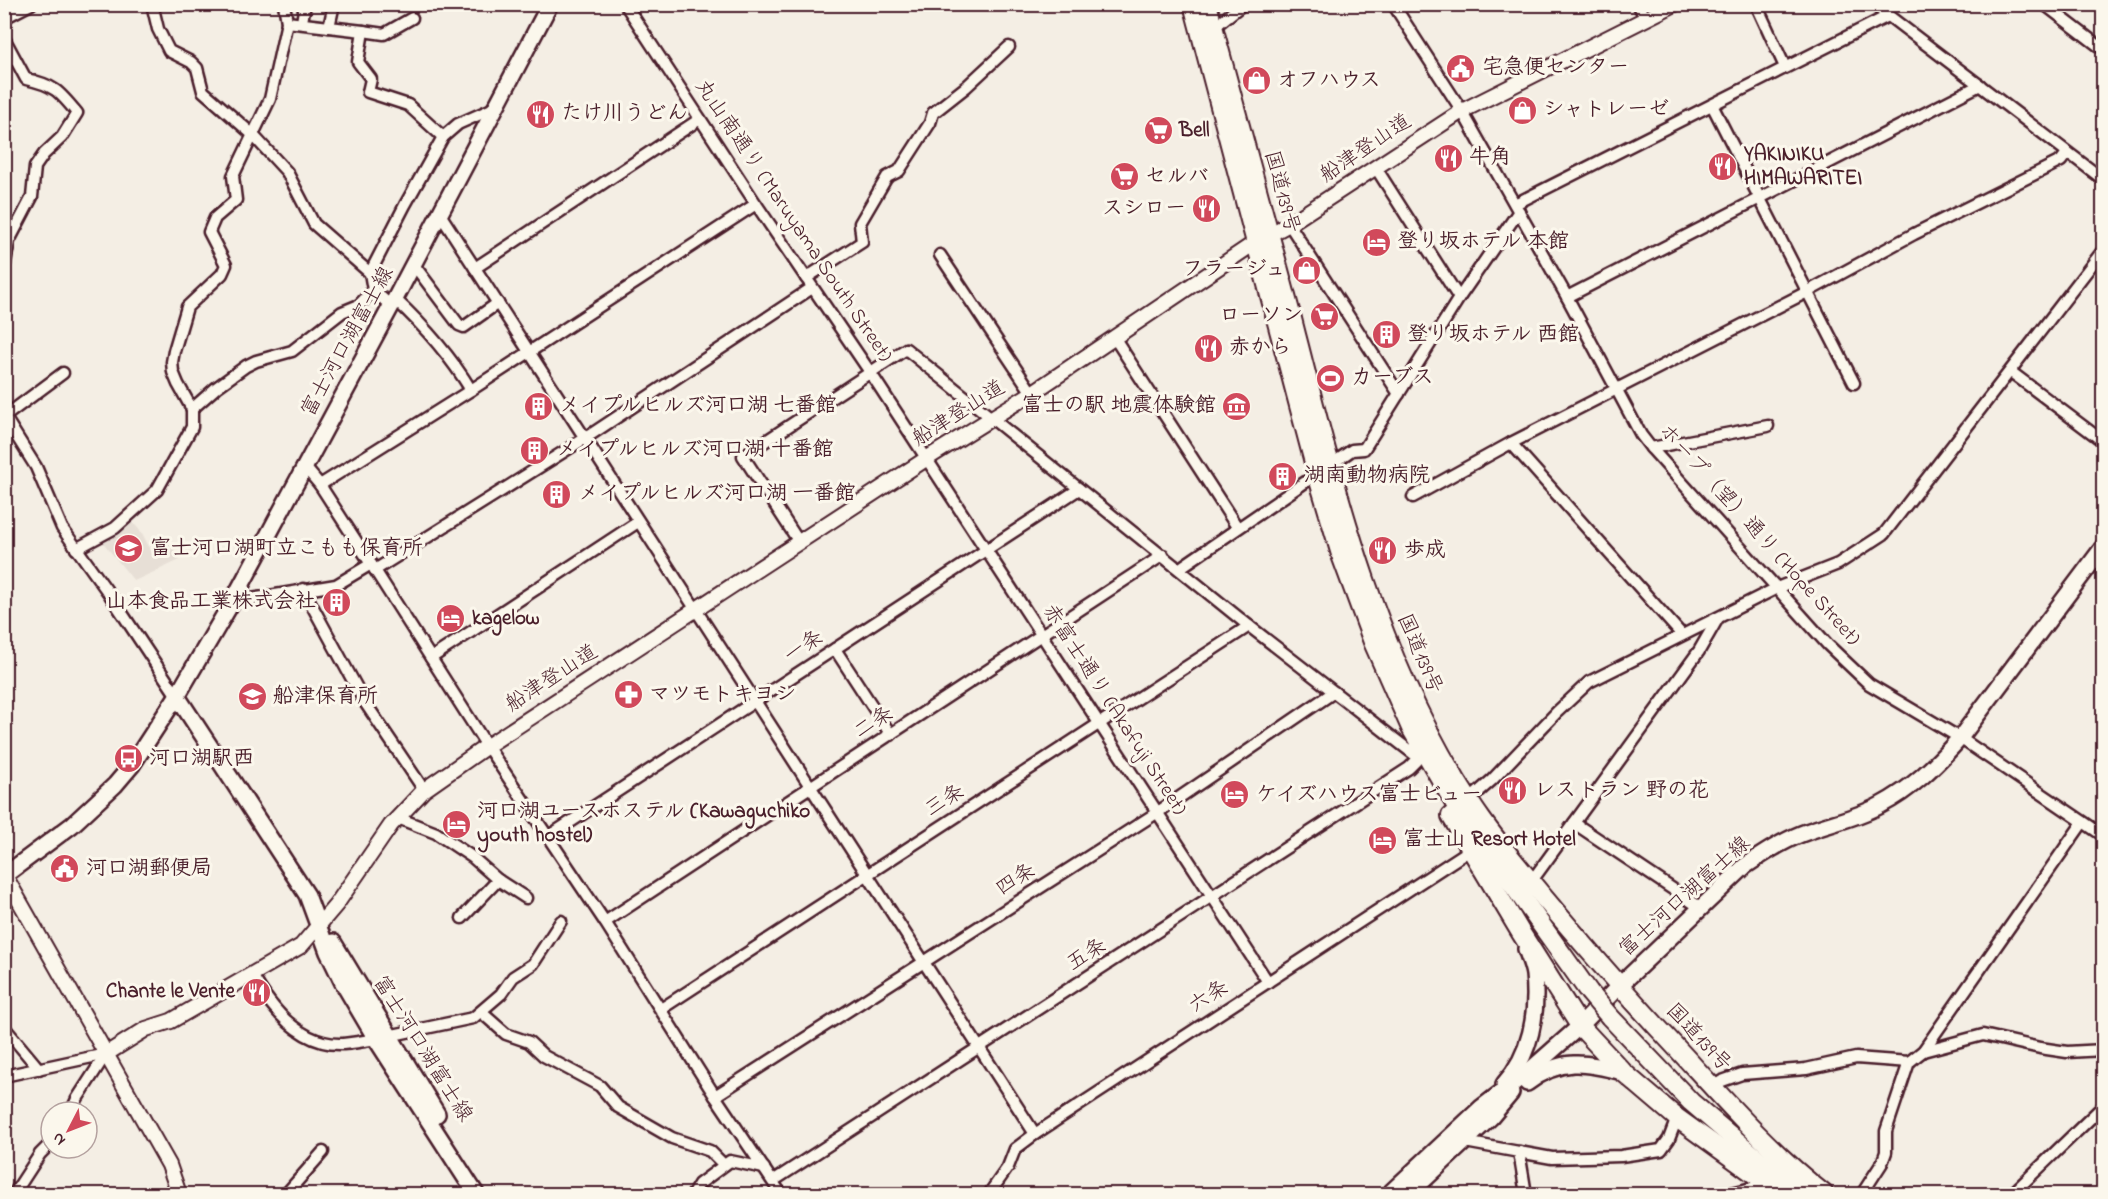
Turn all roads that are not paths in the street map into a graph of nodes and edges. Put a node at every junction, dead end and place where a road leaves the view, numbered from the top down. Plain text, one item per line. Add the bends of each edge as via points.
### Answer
1 (31, 4) edge
2 (152, 4) edge
3 (284, 4) edge
4 (306, 4) edge
5 (334, 4) edge
6 (550, 4) edge
7 (625, 4) edge
8 (1194, 4) edge
9 (1207, 4) edge
10 (1244, 4) edge
11 (1394, 4) edge
12 (1638, 4) edge
13 (1675, 4) edge
14 (1756, 4) edge
15 (1873, 4) edge
16 (2044, 4) edge
17 (1888, 16) junction
18 (4, 18) edge
19 (412, 18) dead end
20 (1646, 19) junction
21 (287, 22) junction
22 (302, 22) junction
23 (329, 27) junction
24 (1214, 28) junction
25 (363, 31) junction
26 (4, 38) edge
27 (1009, 47) dead end
28 (2103, 50) edge
29 (1785, 67) junction
30 (1980, 85) junction
31 (1712, 105) junction
32 (494, 108) junction
33 (1462, 111) junction
34 (700, 118) junction
35 (252, 134) junction
36 (443, 136) junction
37 (2067, 153) junction
38 (1376, 168) junction
39 (2103, 180) edge
40 (1759, 198) junction
41 (756, 204) junction
42 (1517, 207) junction
43 (440, 214) junction
44 (1289, 224) junction
45 (1262, 238) junction
46 (2103, 249) edge
47 (940, 255) dead end
48 (414, 265) junction
49 (4, 268) edge
50 (475, 268) junction
51 (370, 273) junction
52 (809, 283) junction
53 (373, 290) junction
54 (1807, 292) junction
55 (1567, 297) junction
56 (1459, 298) junction
57 (393, 302) junction
58 (498, 303) junction
59 (1114, 337) junction
60 (530, 352) junction
61 (870, 372) junction
62 (2011, 372) junction
63 (63, 373) dead end
64 (1854, 383) dead end
65 (471, 390) junction
66 (1616, 391) junction
67 (1032, 393) junction
68 (1399, 394) junction
69 (192, 409) junction
70 (5, 417) edge
71 (993, 418) junction
72 (1768, 426) dead end
73 (584, 439) junction
74 (2103, 442) edge
75 (1512, 443) junction
76 (1651, 448) junction
77 (926, 459) junction
78 (304, 466) junction
79 (1323, 470) junction
80 (320, 485) junction
81 (1079, 489) junction
82 (1413, 497) dead end
83 (638, 522) junction
84 (1237, 527) junction
85 (800, 542) junction
86 (2103, 546) edge
87 (76, 549) junction
88 (985, 550) junction
89 (1163, 555) junction
90 (373, 567) junction
91 (1180, 568) junction
92 (1777, 588) junction
93 (303, 589) junction
94 (236, 595) junction
95 (695, 611) junction
96 (1718, 618) junction
97 (1250, 626) junction
98 (1041, 635) junction
99 (1682, 635) junction
100 (835, 649) junction
101 (431, 658) junction
102 (1334, 692) junction
103 (177, 696) junction
104 (755, 702) junction
105 (1100, 723) junction
106 (1411, 728) junction
107 (891, 735) junction
108 (1960, 738) junction
109 (488, 746) junction
110 (1419, 758) junction
111 (810, 787) junction
112 (424, 790) junction
113 (1468, 801) junction
114 (1158, 812) junction
115 (398, 818) junction
116 (2083, 822) junction
117 (1574, 823) junction
118 (549, 836) junction
119 (2103, 836) edge
120 (1470, 850) junction
121 (5, 874) edge
122 (868, 874) junction
123 (498, 880) junction
124 (1531, 882) junction
125 (1213, 897) junction
126 (526, 898) dead end
127 (1701, 908) junction
128 (462, 918) dead end
129 (561, 921) dead end
130 (605, 922) junction
131 (319, 926) junction
132 (1521, 933) junction
133 (924, 963) junction
134 (255, 980) dead end
135 (1268, 982) junction
136 (1618, 986) junction
137 (661, 1009) junction
138 (482, 1012) junction
139 (1580, 1026) junction
140 (4, 1027) edge
141 (382, 1038) junction
142 (979, 1048) junction
143 (2103, 1050) edge
144 (1923, 1051) junction
145 (106, 1053) junction
146 (1909, 1062) junction
147 (39, 1069) junction
148 (1623, 1072) junction
149 (4, 1076) edge
150 (1713, 1087) junction
151 (715, 1096) junction
152 (77, 1100) edge
153 (2103, 1108) edge
154 (1486, 1112) junction
155 (1677, 1118) junction
156 (1035, 1134) junction
157 (1460, 1137) junction
158 (323, 1152) dead end
159 (1519, 1152) junction
160 (39, 1156) edge
161 (724, 1165) junction
162 (764, 1168) junction
163 (773, 1181) junction
164 (1774, 1189) edge
165 (14, 1194) edge
166 (179, 1194) edge
167 (286, 1194) edge
168 (476, 1194) edge
169 (487, 1194) edge
170 (693, 1194) edge
171 (782, 1194) edge
172 (988, 1194) edge
173 (1389, 1194) edge
174 (1409, 1194) edge
175 (1526, 1194) edge
176 (1728, 1194) edge
177 (1799, 1194) edge
178 (1824, 1194) edge
179 (1862, 1194) edge
180 (2014, 1194) edge

1 - 18 street
2 - 35 street via 169,51 197,68 203,91
3 - 21 street
4 - 22 street
5 - 23 street
6 - 32 main road, 富士河口湖富士線
7 - 34 street, 丸山南通り (Maruyama South Street)
8 - 45 highway, 国道139号
9 - 24 highway, 国道139号
10 - 24 street
11 - 33 street, ホープ（望）通り (Hope Street)
12 - 20 street
13 - 20 street, 船津登山道
14 - 29 street
15 - 17 street
16 - 28 street
17 - 29 street
17 - 30 street
19 - 25 street via 384,34
20 - 33 street, 船津登山道
21 - 22 street
21 - 35 street via 270,99
22 - 23 street
23 - 25 street
24 - 45 highway, 国道139号
25 - 36 street via 358,62 371,79 368,92 408,105
26 - 49 street via 26,79 59,91 77,113 35,167 32,197 9,241
27 - 52 street via 933,113 899,171 887,177 860,224 862,242
29 - 31 street
30 - 37 street
30 - 40 street
31 - 40 street
31 - 42 street
32 - 36 street via 458,124
32 - 43 main road, 富士河口湖富士線
33 - 38 street, 船津登山道
33 - 42 street, ホープ（望）通り (Hope Street)
34 - 41 street, 丸山南通り (Maruyama South Street)
34 - 50 street
35 - 51 street via 287,172 314,224
35 - 69 street via 233,176 236,200 215,218 209,232 226,265 222,274 187,307 174,351 173,372
36 - 51 street
37 - 39 street
37 - 54 street via 2061,160
38 - 44 street, 船津登山道
38 - 56 street
40 - 54 street
40 - 55 street
41 - 52 street, 丸山南通り (Maruyama South Street)
41 - 60 street
42 - 55 street, ホープ（望）通り (Hope Street)
42 - 56 street
43 - 48 main road, 富士河口湖富士線
43 - 50 street
44 - 45 street, 船津登山道
44 - 68 street
45 - 59 street, 船津登山道
45 - 79 highway, 国道139号
46 - 62 street
47 - 67 street
48 - 57 main road, 富士河口湖富士線
48 - 58 street via 459,325 464,327
50 - 58 street
51 - 53 street
52 - 61 street, 丸山南通り (Maruyama South Street)
52 - 73 street
53 - 57 street
53 - 69 street via 359,305 342,312 292,351 246,366
54 - 64 street
54 - 66 street
55 - 66 street, ホープ（望）通り (Hope Street)
56 - 68 street
57 - 65 street via 410,313 444,351
57 - 78 main road, 富士河口湖富士線
58 - 60 street
59 - 67 street, 船津登山道
59 - 84 street
60 - 65 street
60 - 73 street
61 - 71 street via 906,349
61 - 77 street, 丸山南通り (Maruyama South Street)
61 - 85 street via 743,456
62 - 74 street
62 - 92 street via 1884,534 1838,564
63 - 70 street
65 - 80 street
66 - 75 street
66 - 76 street, ホープ（望）通り (Hope Street)
67 - 71 street, 船津登山道
68 - 79 street via 1364,449 1352,450
69 - 87 street via 192,427 157,490 115,528
70 - 87 street via 27,451 62,528
71 - 77 street, 船津登山道
71 - 81 street
72 - 76 street
73 - 83 street
73 - 90 street
75 - 82 street
75 - 99 street
76 - 92 street, ホープ（望）通り (Hope Street)
77 - 85 street, 船津登山道
77 - 88 street, 赤富士通り (Akafuji Street)
78 - 80 street
78 - 94 main road, 富士河口湖富士線
79 - 84 street
79 - 106 highway, 国道139号 via 1342,558
79 - 113 highway, 国道139号 via 1384,633 1437,747
80 - 90 street
81 - 88 street, 一条
81 - 89 street
83 - 95 street
83 - 101 street
84 - 91 street
85 - 95 street, 船津登山道
86 - 108 main road, 富士河口湖富士線
87 - 103 street
88 - 98 street, 赤富士通り (Akafuji Street)
88 - 100 street, 一条
89 - 91 street
89 - 98 street, 二条
90 - 93 street via 336,585
90 - 101 street
91 - 97 street
92 - 96 street
92 - 108 street, ホープ（望）通り (Hope Street) via 1869,684
93 - 94 street via 245,600
93 - 112 street via 364,701
94 - 103 main road, 富士河口湖富士線
95 - 104 street
95 - 109 street, 船津登山道
96 - 99 street
96 - 117 street via 1699,651
97 - 102 street
97 - 105 street, 三条
98 - 105 street, 赤富士通り (Akafuji Street)
98 - 107 street, 二条
99 - 113 street via 1589,682
100 - 104 street, 一条
100 - 107 street
101 - 109 street
102 - 110 street
102 - 114 street, 四条
103 - 121 main road, 富士河口湖富士線 via 132,765 102,798
103 - 131 main road, 富士河口湖富士線 via 307,895
104 - 111 street
104 - 118 street, 一条
105 - 114 street, 赤富士通り (Akafuji Street)
105 - 122 street, 三条
106 - 110 highway
106 - 177 highway, 国道139号, bridge via 1454,802 1588,992 1690,1102
107 - 111 street, 二条
108 - 116 street, ホープ（望）通り (Hope Street)
108 - 127 main road, 富士河口湖富士線 via 1935,766 1900,794 1855,817 1800,834 1768,850
109 - 112 street, 船津登山道
109 - 118 street
110 - 120 highway
110 - 125 street, 五条
111 - 122 street
111 - 130 street, 二条
112 - 115 street, 船津登山道
113 - 124 highway, 国道139号
114 - 125 street, 赤富士通り (Akafuji Street)
114 - 133 street, 四条
115 - 123 street via 436,833
115 - 131 street, 船津登山道
116 - 119 street, ホープ（望）通り (Hope Street)
116 - 144 street
117 - 124 street
117 - 127 street
118 - 130 street
120 - 132 highway
120 - 135 street, 六条
121 - 145 street
122 - 133 street
122 - 137 street, 三条
123 - 126 street
123 - 128 street
124 - 136 highway, 国道139号
125 - 135 street, 赤富士通り (Akafuji Street)
125 - 142 street, 五条
127 - 136 main road, 富士河口湖富士線
129 - 138 street via 533,964 513,977
130 - 137 street
131 - 141 main road, 富士河口湖富士線 via 336,946
131 - 145 street, 船津登山道 via 301,946 171,1021 146,1029
132 - 139 highway
132 - 154 main road via 1534,973 1535,1006 1530,1037 1515,1071
133 - 142 street
133 - 151 street, 四条
134 - 141 street via 276,1010 302,1033 323,1042 342,1044
135 - 156 street, 六条
136 - 139 main road, 富士河口湖富士線
136 - 150 highway, 国道139号
137 - 151 street
138 - 141 street via 464,1021
138 - 161 street via 506,1034 529,1042 544,1056 600,1086 618,1107 672,1138 710,1151
139 - 148 highway
139 - 154 main road, 富士河口湖富士線
140 - 147 street
141 - 168 main road, 富士河口湖富士線
141 - 169 main road, 富士河口湖富士線
142 - 156 street
142 - 163 street, 五条
143 - 144 street via 2067,1052 1983,1035
144 - 146 street
145 - 147 street
145 - 152 street
145 - 166 street via 170,1165
146 - 150 street via 1856,1058 1806,1069 1742,1074
146 - 179 street via 1886,1131 1886,1152
147 - 149 street
148 - 154 main road via 1591,1064 1563,1064 1536,1076
148 - 155 highway
150 - 178 highway, 国道139号 via 1741,1119
151 - 162 street
153 - 180 street
154 - 157 main road, 富士河口湖富士線
155 - 159 street via 1661,1150 1651,1153 1552,1158
155 - 164 highway
156 - 172 street, 六条 via 1016,1149
157 - 159 street
157 - 173 main road, 富士河口湖富士線
157 - 174 main road, 富士河口湖富士線
158 - 167 street
159 - 175 street
160 - 165 street
161 - 162 street via 730,1161
161 - 170 street via 699,1184
162 - 163 street
163 - 171 street
164 - 176 street

